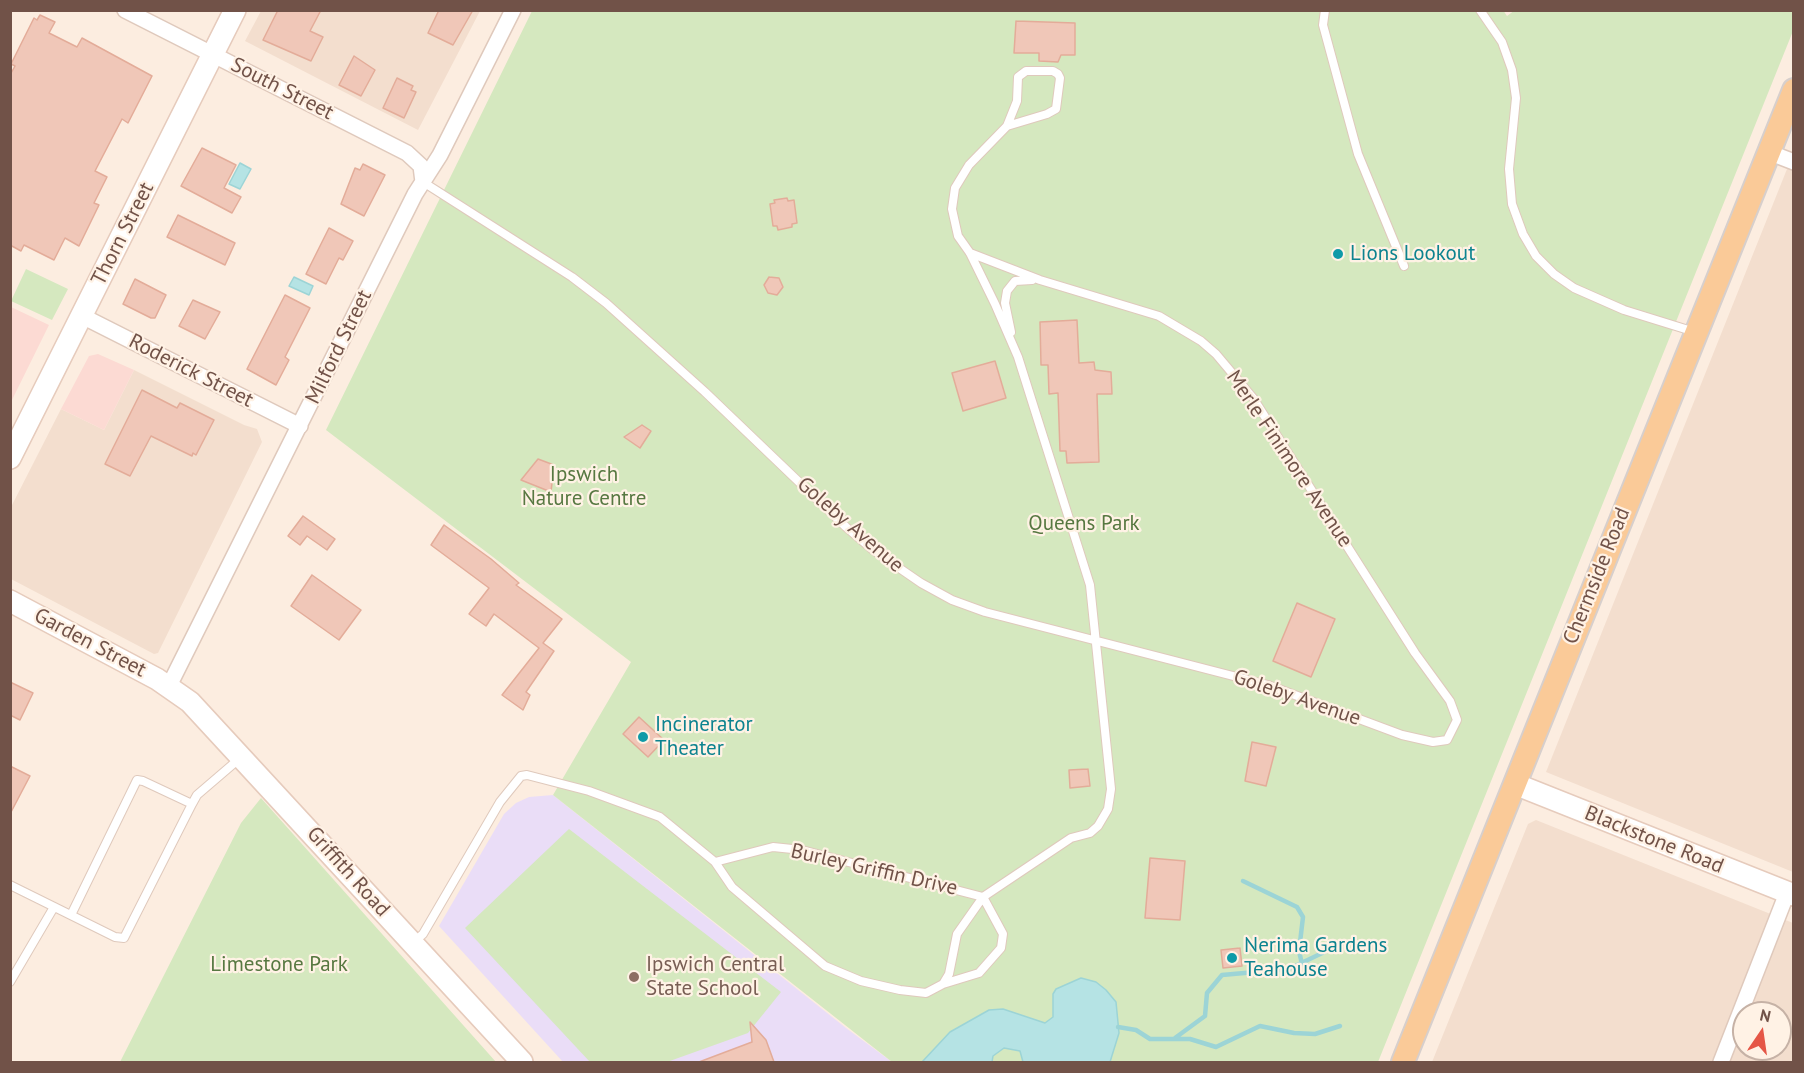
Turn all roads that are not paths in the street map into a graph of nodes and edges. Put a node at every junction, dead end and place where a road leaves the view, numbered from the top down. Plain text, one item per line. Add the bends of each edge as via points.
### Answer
1 (125, 10) edge
2 (235, 10) edge
3 (513, 10) edge
4 (1325, 10) edge
5 (1480, 10) edge
6 (213, 55) junction
7 (1794, 90) edge
8 (1007, 126) junction
9 (1768, 152) junction
10 (1794, 162) edge
11 (423, 182) junction
12 (970, 253) junction
13 (1404, 266) dead end
14 (1040, 280) junction
15 (82, 316) junction
16 (1696, 332) junction
17 (1018, 357) junction
18 (300, 426) junction
19 (10, 458) edge
20 (10, 602) edge
21 (10, 615) edge
22 (37, 616) junction
23 (1095, 639) junction
24 (169, 686) junction
25 (1454, 729) joint
26 (242, 756) junction
27 (1515, 784) junction
28 (192, 804) junction
29 (716, 862) junction
30 (10, 885) edge
31 (1790, 894) edge
32 (983, 897) junction
33 (54, 907) junction
34 (71, 915) junction
35 (412, 942) junction
36 (10, 982) edge
37 (943, 984) junction
38 (522, 1062) edge
39 (1403, 1062) edge
40 (1721, 1062) edge

1 - 6 street, South Street
2 - 6 main road, Thorn Street
3 - 11 street, Milford Street
4 - 13 lane via 1323,26 1358,154
5 - 16 lane via 1502,42 1512,70 1516,98 1509,169 1512,204 1536,256 1574,288 1624,310
6 - 11 street, South Street via 407,153 421,166
6 - 15 main road, Thorn Street
7 - 9 main road, Chermside Road
8 - 8 lane via 1022,72 1058,74 1056,109
8 - 12 lane via 969,165 952,197 953,221
9 - 10 street
9 - 16 main road, Chermside Road
11 - 18 street, Milford Street
11 - 23 lane, Goleby Avenue via 606,303 846,527 896,567 952,600 985,612
12 - 14 lane, Merle Finimore Avenue
12 - 17 lane, Merle Finimore Avenue
14 - 17 lane, Merle Finimore Avenue via 1015,281 1005,295
14 - 25 lane, Merle Finimore Avenue via 1159,316 1201,341 1223,361 1253,398 1415,653 1450,701 1456,714
15 - 18 street, Roderick Street
15 - 19 main road, Thorn Street
16 - 27 main road, Chermside Road
17 - 23 lane, Merle Finimore Avenue via 1090,585
18 - 24 street, Milford Street
20 - 22 main road, Garden Street
21 - 22 main road
22 - 24 main road, Garden Street
23 - 25 lane, Goleby Avenue via 1268,685 1421,740 1444,742
23 - 32 lane, Merle Finimore Avenue via 1111,789 1108,809 1090,833 1071,838
24 - 26 main road, Griffith Road
26 - 28 lane via 197,795
26 - 35 main road, Griffith Road
27 - 31 main road, Blackstone Road
27 - 39 main road, Chermside Road
28 - 34 lane via 123,938
28 - 34 lane via 137,780
29 - 32 lane, Burley Griffin Drive via 773,847 802,850
29 - 35 lane via 660,817 589,791 521,776 500,802 423,934
29 - 37 lane via 732,887 825,966 861,981 900,990 926,993
30 - 33 lane
31 - 40 street
32 - 37 lane via 957,934 949,974
32 - 37 lane via 1003,934 1001,948 979,973
33 - 34 lane
33 - 36 lane
35 - 38 main road, Griffith Road

